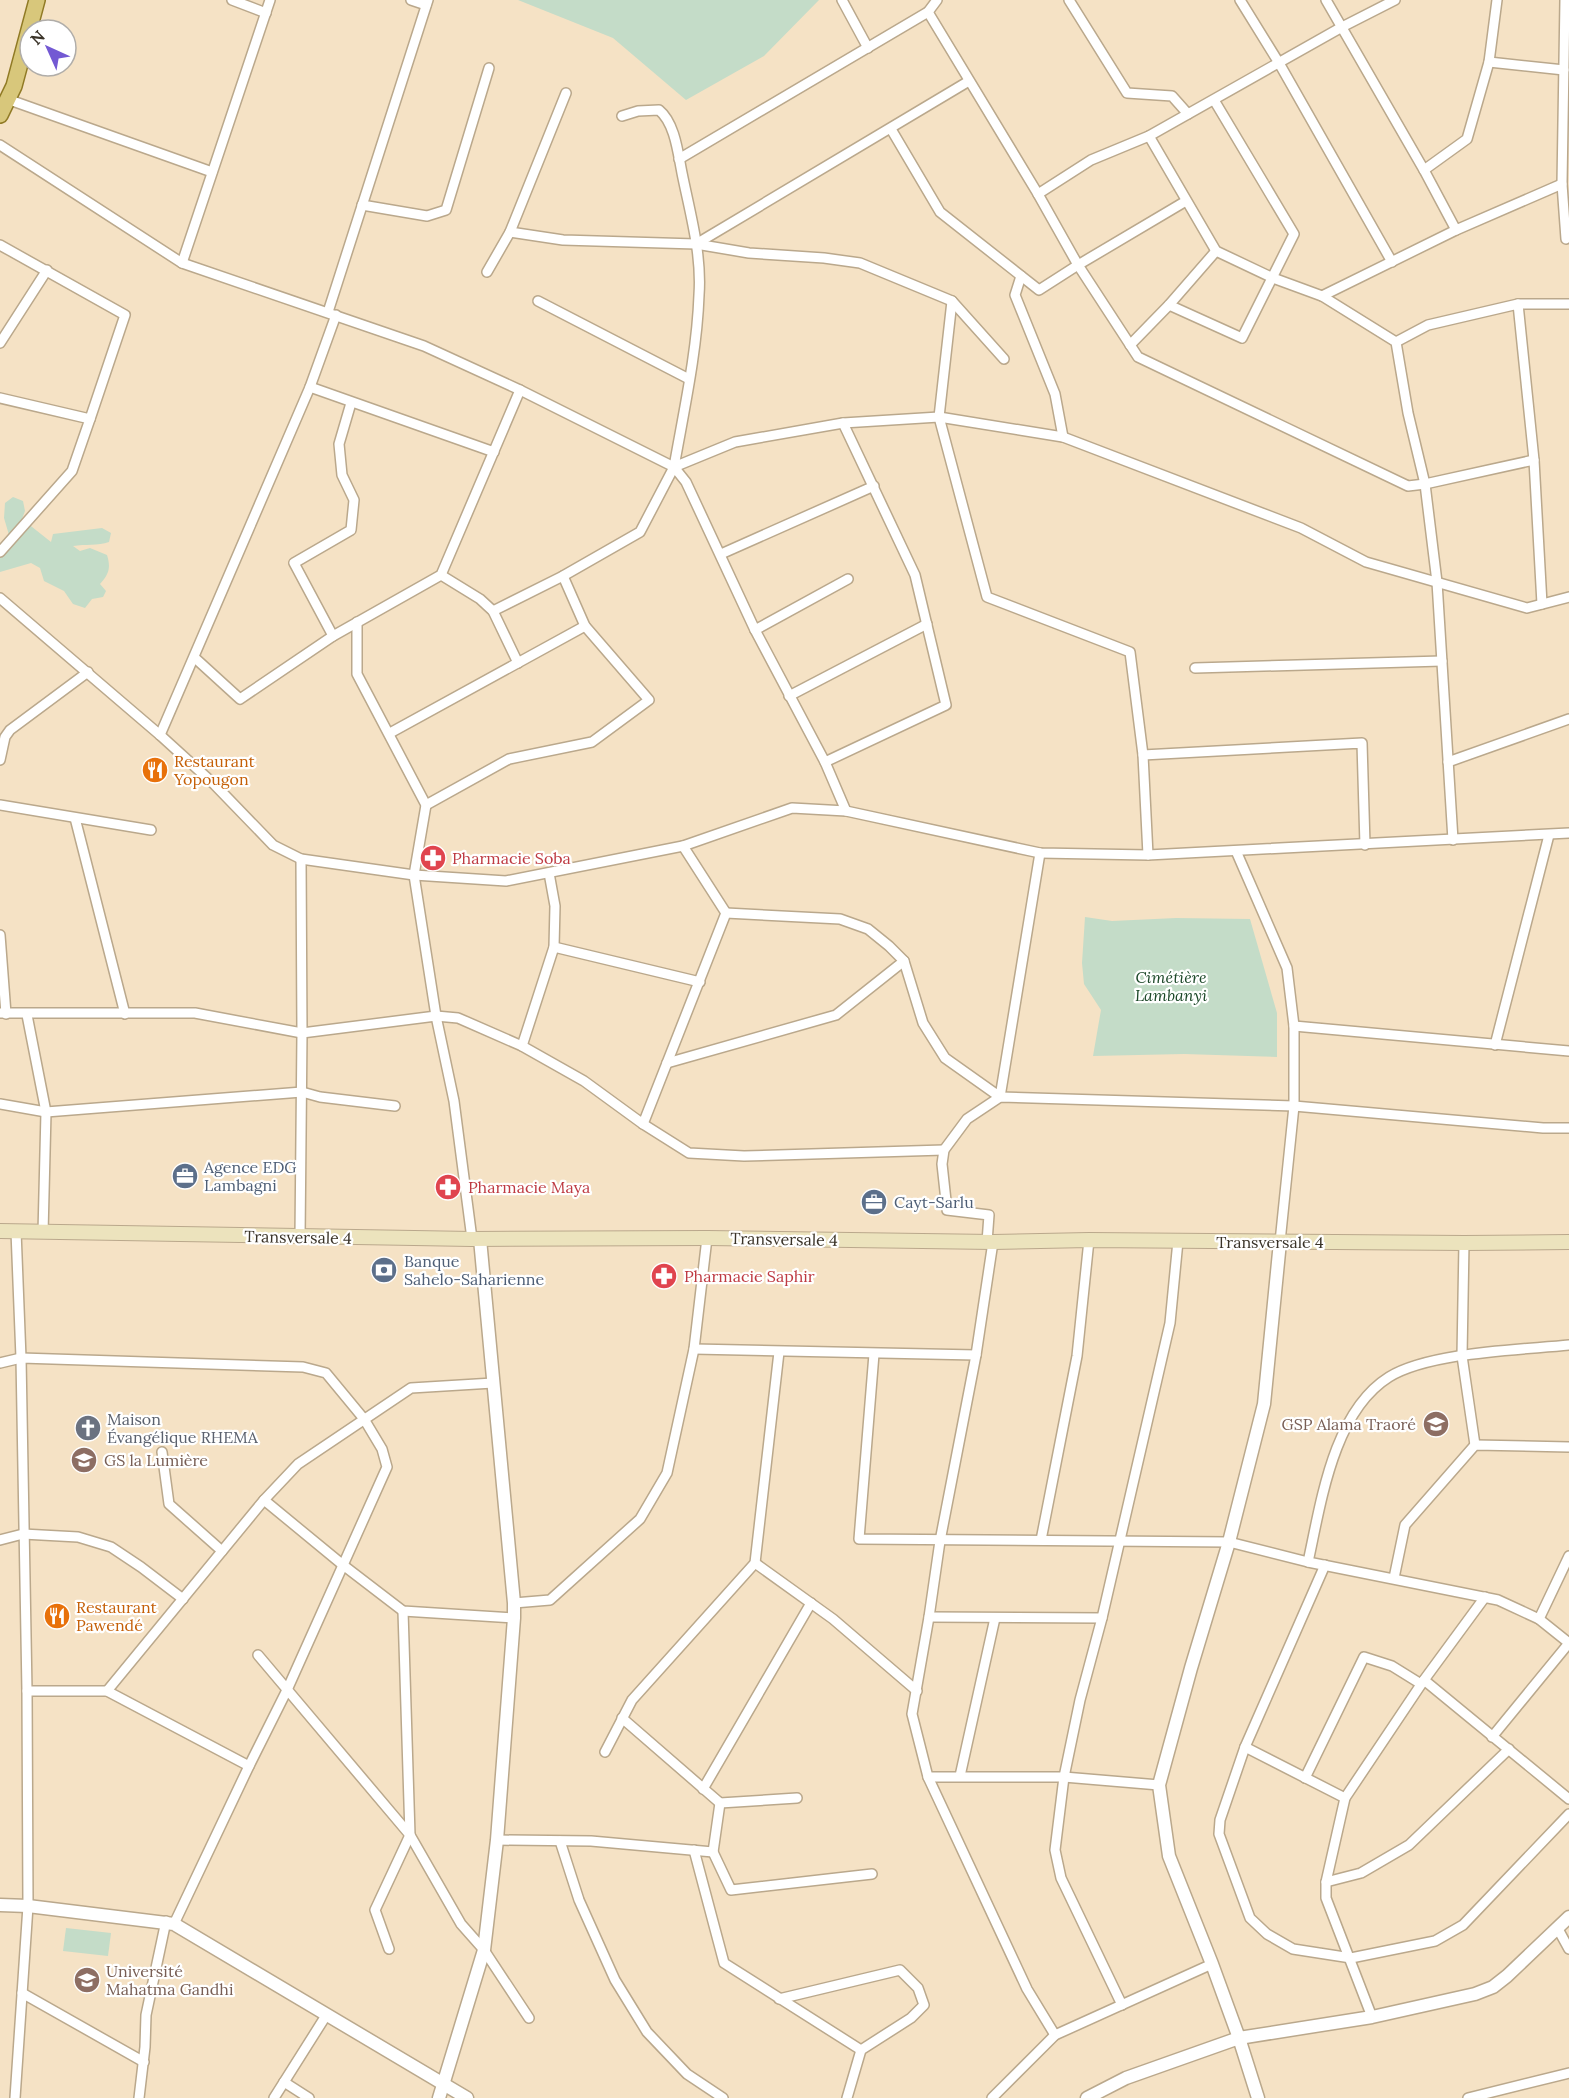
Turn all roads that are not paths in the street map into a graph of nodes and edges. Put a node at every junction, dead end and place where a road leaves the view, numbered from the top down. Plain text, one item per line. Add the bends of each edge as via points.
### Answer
1 (37, 0) edge
2 (232, 0) edge
3 (270, 0) edge
4 (411, 0) edge
5 (842, 0) edge
6 (937, 0) edge
7 (1069, 0) edge
8 (1240, 0) edge
9 (1326, 0) edge
10 (1395, 0) edge
11 (1497, 0) edge
12 (1565, 0) edge
13 (427, 3) edge
14 (928, 12) junction
15 (266, 13) junction
16 (1342, 27) junction
17 (868, 48) junction
18 (1489, 62) junction
19 (1279, 63) junction
20 (489, 68) dead end
21 (1564, 70) junction
22 (969, 81) junction
23 (566, 93) dead end
24 (7, 99) junction
25 (1214, 100) junction
26 (1188, 114) junction
27 (0, 115) edge
28 (622, 116) dead end
29 (891, 129) junction
30 (1149, 136) junction
31 (0, 145) edge
32 (679, 159) junction
33 (1424, 170) junction
34 (212, 172) junction
35 (1562, 184) junction
36 (1038, 194) junction
37 (1186, 201) junction
38 (362, 206) junction
39 (1456, 230) junction
40 (510, 232) junction
41 (1566, 238) dead end
42 (696, 244) junction
43 (0, 245) edge
44 (1216, 251) junction
45 (1392, 262) junction
46 (182, 263) junction
47 (1078, 265) junction
48 (47, 270) junction
49 (487, 272) dead end
50 (1021, 276) junction
51 (1273, 278) junction
52 (1322, 296) junction
53 (538, 301) dead end
54 (952, 301) junction
55 (1518, 304) junction
56 (1569, 304) edge
57 (1169, 305) junction
58 (332, 314) junction
59 (1396, 342) junction
60 (0, 343) edge
61 (1130, 345) junction
62 (1004, 359) dead end
63 (689, 380) junction
64 (310, 387) junction
65 (520, 390) junction
66 (0, 398) edge
67 (351, 403) junction
68 (939, 417) junction
69 (90, 419) junction
70 (843, 423) junction
71 (1063, 437) junction
72 (494, 452) junction
73 (1534, 460) junction
74 (674, 467) junction
75 (1425, 484) junction
76 (874, 486) junction
77 (0, 552) edge
78 (721, 554) junction
79 (441, 575) junction
80 (563, 576) junction
81 (848, 579) dead end
82 (1437, 582) junction
83 (1569, 597) edge
84 (0, 598) edge
85 (1542, 604) junction
86 (493, 611) junction
87 (357, 622) junction
88 (927, 624) junction
89 (585, 626) junction
90 (755, 630) junction
91 (333, 636) junction
92 (195, 658) junction
93 (1442, 661) junction
94 (518, 663) junction
95 (1195, 668) dead end
96 (88, 672) junction
97 (789, 696) junction
98 (1569, 719) edge
99 (390, 733) junction
100 (2, 735) edge
101 (160, 735) junction
102 (1143, 755) junction
103 (0, 760) edge
104 (825, 762) junction
105 (1448, 762) junction
106 (0, 805) edge
107 (426, 805) junction
108 (846, 811) junction
109 (75, 818) junction
110 (151, 830) dead end
111 (1569, 834) edge
112 (1549, 835) junction
113 (1453, 840) junction
114 (1365, 845) junction
115 (683, 846) junction
116 (1236, 852) junction
117 (1040, 853) junction
118 (1148, 855) junction
119 (300, 859) junction
120 (549, 873) junction
121 (414, 875) junction
122 (726, 913) junction
123 (0, 934) edge
124 (554, 947) junction
125 (904, 962) junction
126 (700, 982) junction
127 (3, 1013) edge
128 (125, 1014) junction
129 (27, 1015) junction
130 (436, 1016) junction
131 (1294, 1026) junction
132 (302, 1033) junction
133 (1495, 1045) junction
134 (522, 1046) junction
135 (1569, 1051) edge
136 (667, 1063) junction
137 (302, 1092) junction
138 (1000, 1097) junction
139 (0, 1104) edge
140 (395, 1106) dead end
141 (1294, 1106) junction
142 (46, 1112) junction
143 (643, 1124) junction
144 (1569, 1128) edge
145 (944, 1150) junction
146 (0, 1231) edge
147 (16, 1231) junction
148 (42, 1233) junction
149 (300, 1237) junction
150 (707, 1238) junction
151 (476, 1239) junction
152 (1089, 1240) junction
153 (1178, 1241) junction
154 (990, 1242) junction
155 (1280, 1242) junction
156 (1569, 1242) edge
157 (1464, 1243) junction
158 (1569, 1345) edge
159 (694, 1349) junction
160 (779, 1352) junction
161 (874, 1354) junction
162 (976, 1355) junction
163 (1462, 1356) junction
164 (21, 1358) junction
165 (0, 1363) edge
166 (493, 1383) junction
167 (364, 1419) junction
168 (1474, 1445) junction
169 (1569, 1447) edge
170 (162, 1452) dead end
171 (264, 1500) junction
172 (23, 1534) junction
173 (0, 1540) edge
174 (1041, 1540) junction
175 (940, 1541) junction
176 (1229, 1542) junction
177 (1120, 1543) junction
178 (222, 1551) junction
179 (1569, 1556) edge
180 (1308, 1562) junction
181 (755, 1563) junction
182 (343, 1565) junction
183 (1325, 1565) junction
184 (1394, 1578) junction
185 (1485, 1597) junction
186 (183, 1599) junction
187 (514, 1603) junction
188 (811, 1603) junction
189 (403, 1611) junction
190 (929, 1617) junction
191 (514, 1618) junction
192 (995, 1618) junction
193 (1102, 1618) junction
194 (1539, 1619) junction
195 (1569, 1643) edge
196 (258, 1655) dead end
197 (1422, 1682) junction
198 (27, 1690) junction
199 (287, 1690) junction
200 (107, 1691) junction
201 (917, 1691) junction
202 (622, 1718) junction
203 (1492, 1737) junction
204 (1245, 1747) junction
205 (1509, 1749) junction
206 (605, 1752) dead end
207 (249, 1766) junction
208 (960, 1776) junction
209 (928, 1777) junction
210 (1064, 1777) junction
211 (1305, 1778) junction
212 (1159, 1785) junction
213 (703, 1789) junction
214 (797, 1798) dead end
215 (1345, 1798) junction
216 (1569, 1800) edge
217 (720, 1803) junction
218 (1569, 1814) edge
219 (410, 1835) junction
220 (497, 1840) junction
221 (560, 1841) junction
222 (694, 1850) junction
223 (713, 1852) junction
224 (872, 1874) dead end
225 (1326, 1882) junction
226 (0, 1905) edge
227 (28, 1906) junction
228 (1569, 1917) edge
229 (170, 1923) junction
230 (1558, 1929) junction
231 (388, 1948) dead end
232 (1569, 1949) edge
233 (484, 1950) junction
234 (1351, 1958) junction
235 (1212, 1964) junction
236 (22, 1993) junction
237 (779, 1999) junction
238 (1122, 2005) junction
239 (327, 2014) junction
240 (1372, 2017) junction
241 (530, 2018) dead end
242 (1055, 2035) junction
243 (1239, 2038) junction
244 (861, 2050) junction
245 (144, 2062) junction
246 (1569, 2073) edge
247 (284, 2082) junction
248 (444, 2084) junction
249 (15, 2098) edge
250 (139, 2098) edge
251 (274, 2098) edge
252 (309, 2098) edge
253 (439, 2098) edge
254 (467, 2098) edge
255 (723, 2098) edge
256 (847, 2098) edge
257 (992, 2098) edge
258 (1087, 2098) edge
259 (1258, 2098) edge
260 (1468, 2098) edge

1 - 24 main road
2 - 15 street
3 - 15 street
4 - 13 street
5 - 17 street
6 - 14 street
7 - 26 street via 1126,93 1172,96
8 - 19 street
9 - 16 street
10 - 16 street
11 - 18 street
12 - 21 street
13 - 38 street
14 - 17 street
14 - 22 street
15 - 34 street
16 - 19 street
16 - 33 street
17 - 32 street
18 - 21 street
18 - 33 street via 1467,139
19 - 25 street
19 - 45 street
20 - 38 street via 446,210 427,216
21 - 35 street
22 - 29 street
22 - 36 street
23 - 40 street
24 - 27 main road
24 - 34 street
25 - 26 street
25 - 51 street via 1294,234
26 - 30 street
28 - 32 street via 659,110 667,117
29 - 42 street
29 - 50 street via 940,212
30 - 36 street via 1091,160
30 - 37 street
31 - 46 street
32 - 42 street
33 - 39 street
34 - 46 street
35 - 39 street
35 - 41 street
36 - 47 street
37 - 44 street
37 - 47 street
38 - 58 street
39 - 45 street
40 - 42 street via 563,240
40 - 49 street
42 - 54 street via 861,263
42 - 63 street via 700,294
43 - 48 street
44 - 51 street
44 - 57 street
45 - 52 street
46 - 58 street
47 - 50 street via 1039,290
47 - 61 street
48 - 60 street
48 - 69 street via 125,315
50 - 71 street via 1015,295 1055,394
51 - 52 street
51 - 57 street via 1242,338
52 - 59 street
53 - 63 street
54 - 62 street
54 - 68 street
55 - 56 street
55 - 59 street via 1428,325
55 - 73 street
57 - 61 street
58 - 64 street
58 - 65 street via 424,346
59 - 75 street
61 - 75 street via 1138,357 1386,476 1408,486
63 - 74 street
64 - 67 street
64 - 92 street
65 - 72 street
65 - 74 street
66 - 69 street
67 - 72 street
67 - 91 street via 339,444 342,475 354,500 351,531 294,563
68 - 70 street
68 - 71 street
68 - 102 street via 987,597 1130,652
69 - 77 street via 72,471
70 - 74 street via 735,442
70 - 76 street
71 - 82 street via 1302,528 1366,562
72 - 79 street
73 - 75 street
73 - 85 street
74 - 78 street via 686,482
74 - 80 street via 640,532
75 - 82 street
76 - 78 street
76 - 88 street via 915,575
78 - 90 street
79 - 86 street
79 - 87 street
80 - 86 street
80 - 89 street
81 - 90 street
82 - 85 street via 1527,608
82 - 93 street
83 - 85 street
84 - 96 street
86 - 94 street
87 - 91 street
87 - 99 street via 357,674
88 - 97 street
88 - 104 street via 946,705
89 - 94 street
89 - 107 street via 650,700 592,742 509,759
90 - 97 street
91 - 92 street via 240,699
92 - 101 street
93 - 95 street
93 - 105 street
94 - 99 street
96 - 100 street
96 - 101 street
97 - 104 street
98 - 105 street
99 - 107 street
100 - 103 street
101 - 119 street via 273,844
102 - 114 street via 1362,743
102 - 118 street
104 - 108 street
105 - 113 street
106 - 109 street
107 - 121 street
108 - 115 street via 792,808
108 - 117 street
109 - 110 street
109 - 128 street
111 - 112 street
112 - 113 street
112 - 133 street
113 - 114 street
114 - 116 street
115 - 120 street
115 - 122 street
116 - 118 street
116 - 131 street via 1287,968
117 - 118 street
117 - 138 street
119 - 121 street
119 - 132 street
120 - 121 street via 506,881
120 - 124 street via 555,906
121 - 130 street
122 - 125 street via 840,919 868,929
122 - 126 street
123 - 127 street
124 - 126 street
124 - 134 street
125 - 136 street via 836,1016
125 - 138 street via 923,1023 945,1058
126 - 136 street
127 - 129 street
128 - 129 street
128 - 132 street via 195,1013
129 - 142 street
130 - 132 street
130 - 134 street via 458,1018
130 - 151 street
131 - 133 street
131 - 141 street
132 - 137 street
133 - 135 street
134 - 143 street via 584,1081
136 - 143 street
137 - 140 street
137 - 142 street
137 - 149 street
138 - 141 street
138 - 145 street via 967,1119
139 - 142 street
141 - 144 street
141 - 155 street
142 - 148 street
143 - 145 street via 689,1153 744,1156
145 - 154 street via 947,1210 989,1215
146 - 147 main road, Transversale 4
147 - 148 main road, Transversale 4
147 - 164 street
148 - 149 main road, Transversale 4
149 - 151 main road, Transversale 4
150 - 151 main road, Transversale 4
150 - 154 main road, Transversale 4
150 - 159 street
151 - 166 street
152 - 153 main road, Transversale 4
152 - 154 main road, Transversale 4
152 - 174 street via 1077,1356
153 - 155 main road, Transversale 4
153 - 177 street via 1170,1323
154 - 162 street
155 - 157 main road, Transversale 4
155 - 176 street via 1264,1404
156 - 157 main road, Transversale 4
157 - 163 street
158 - 163 street
159 - 160 street
159 - 187 street via 667,1473 640,1519 550,1600
160 - 161 street
160 - 181 street
161 - 162 street
161 - 175 street via 859,1539
162 - 175 street
163 - 168 street
163 - 180 street via 1423,1363 1389,1377 1365,1398 1347,1426 1326,1480
164 - 165 street
164 - 167 street via 303,1367 326,1373
164 - 172 street
166 - 167 street via 411,1388
166 - 187 street
167 - 171 street via 298,1464
167 - 182 street via 382,1449 387,1467
168 - 169 street
168 - 184 street via 1405,1525
170 - 178 street via 169,1504
171 - 178 street
171 - 182 street
172 - 173 street
172 - 186 street via 78,1537 111,1547
172 - 198 street
174 - 175 street
174 - 177 street
175 - 190 street
176 - 177 street
176 - 180 street
176 - 212 street
177 - 193 street
178 - 186 street
179 - 194 street
180 - 183 street
181 - 188 street
181 - 202 street via 632,1700
182 - 189 street
182 - 199 street
183 - 184 street
183 - 204 street
184 - 185 street
185 - 194 street
185 - 197 street
186 - 200 street
187 - 191 street
188 - 201 street
188 - 213 street
189 - 191 street
189 - 219 street
190 - 192 street
190 - 201 street
191 - 220 street
192 - 193 street
192 - 208 street
193 - 210 street
194 - 195 street
195 - 203 street
196 - 199 street
197 - 203 street
197 - 211 street via 1364,1657
197 - 215 street
198 - 200 street
198 - 227 street
199 - 207 street
199 - 219 street
200 - 207 street
201 - 209 street via 912,1714
202 - 206 street
202 - 213 street
203 - 205 street
204 - 211 street
204 - 234 street via 1220,1820 1220,1834 1250,1918 1267,1934 1293,1949
205 - 216 street
205 - 225 street via 1409,1845 1361,1873
207 - 229 street
208 - 209 street
208 - 210 street
209 - 242 street via 1027,1989
210 - 212 street
210 - 238 street via 1055,1850 1061,1878
211 - 215 street
212 - 235 street via 1168,1856
213 - 217 street
214 - 217 street
215 - 225 street
217 - 223 street
218 - 234 street via 1462,1925 1435,1941
219 - 231 street via 375,1910
219 - 233 street via 460,1924
220 - 221 street
220 - 233 street
221 - 222 street
221 - 255 street via 579,1900 615,1980 647,2032 687,2074
222 - 223 street
222 - 237 street via 724,1963
223 - 224 street via 731,1890
225 - 234 street via 1326,1898
226 - 227 street
227 - 229 street
227 - 236 street
228 - 230 street
229 - 239 street
229 - 245 street via 146,2015
230 - 232 street
230 - 240 street via 1492,1987
233 - 241 street
233 - 248 street
234 - 240 street
235 - 238 street
235 - 243 street
236 - 245 street
236 - 249 street
237 - 244 street
237 - 244 street via 900,1970 918,1988 924,2005 911,2018
238 - 242 street
239 - 247 street
239 - 248 street
240 - 243 street
242 - 257 street
243 - 258 street via 1126,2078
243 - 259 street
244 - 256 street
245 - 250 street
246 - 260 street
247 - 251 street
247 - 252 street
248 - 253 street
248 - 254 street

